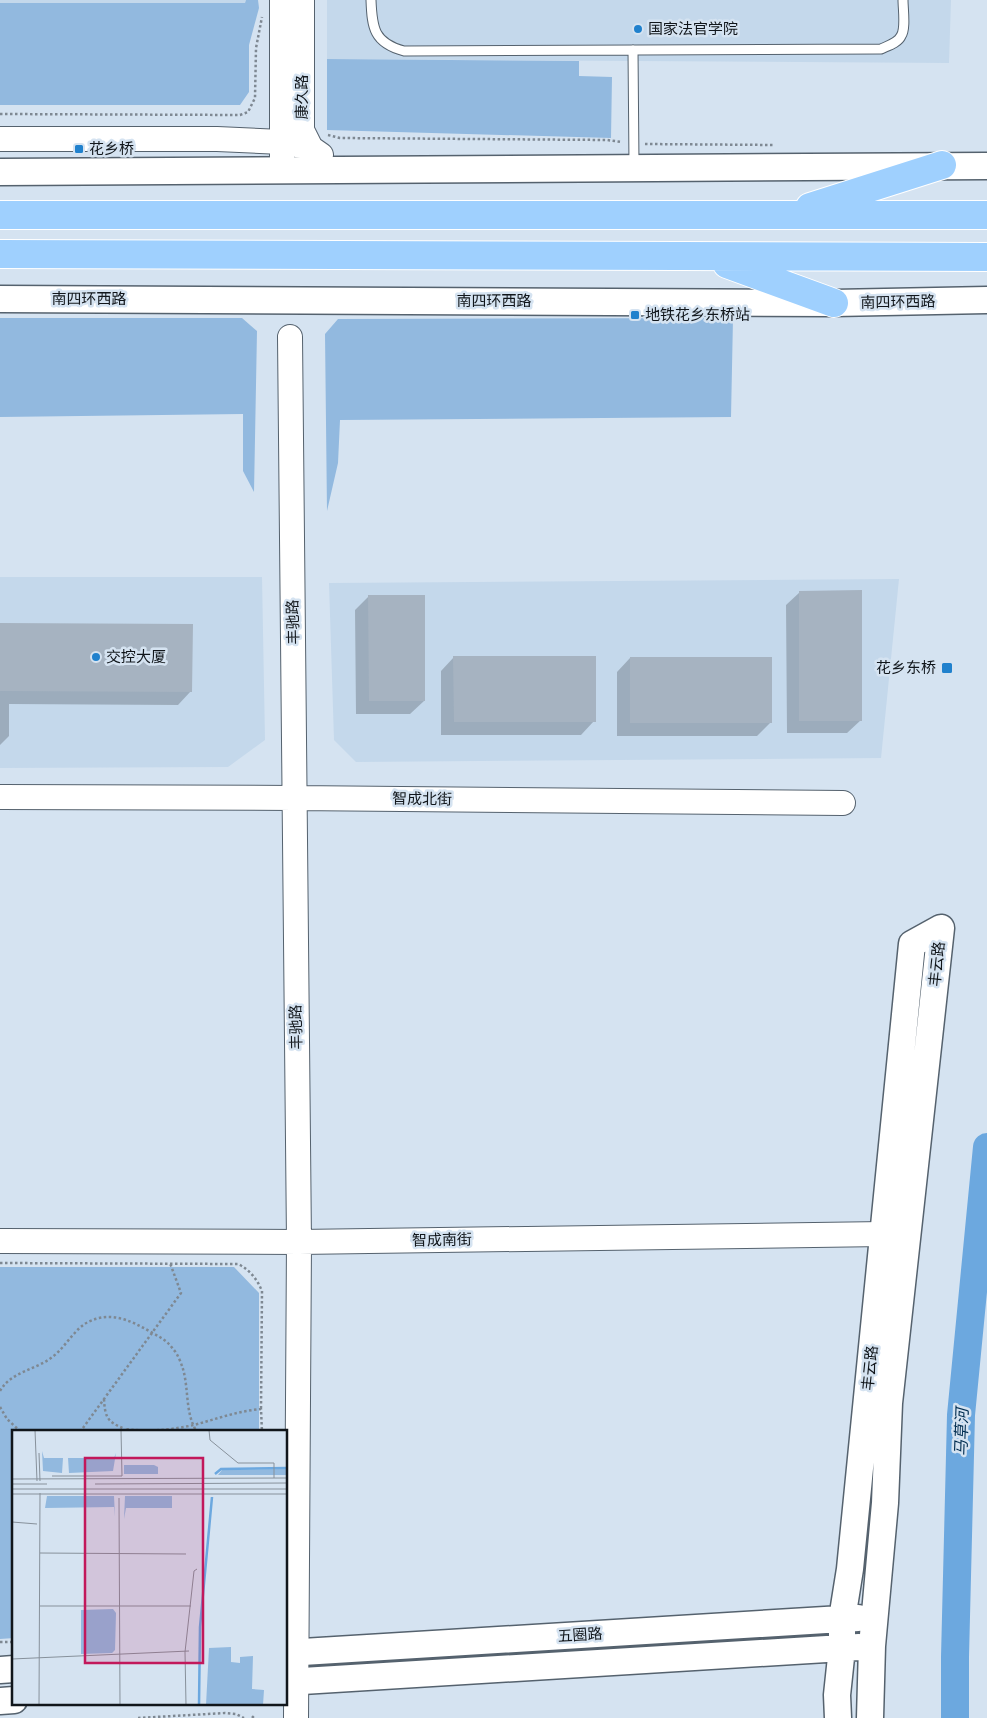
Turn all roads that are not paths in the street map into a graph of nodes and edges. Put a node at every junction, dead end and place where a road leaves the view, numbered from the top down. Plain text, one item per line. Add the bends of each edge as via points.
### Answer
1 (282, 0) edge
2 (302, 0) edge
3 (372, 0) edge
4 (903, 0) edge
5 (633, 50) junction
6 (0, 139) edge
7 (307, 139) junction
8 (282, 142) junction
9 (634, 156) junction
10 (942, 165) junction
11 (987, 166) edge
12 (282, 169) junction
13 (349, 169) junction
14 (0, 172) edge
15 (987, 214) edge
16 (0, 215) edge
17 (784, 215) junction
18 (0, 254) edge
19 (710, 257) junction
20 (987, 258) edge
21 (0, 299) edge
22 (987, 300) edge
23 (834, 303) junction
24 (290, 337) dead end
25 (0, 797) edge
26 (294, 798) junction
27 (843, 803) dead end
28 (884, 1234) junction
29 (0, 1241) edge
30 (299, 1242) junction
31 (874, 1617) junction
32 (842, 1619) junction
33 (872, 1646) junction
34 (842, 1648) junction
35 (291, 1653) edge
36 (291, 1682) edge
37 (296, 1718) edge
38 (838, 1718) edge
39 (870, 1718) edge

1 - 8 street, 康久路
2 - 7 street, 康久路
3 - 5 lane via 372,23 376,32 383,42 404,51
4 - 5 lane via 901,37 880,49
5 - 9 lane
6 - 8 street
7 - 8 street
7 - 13 street via 330,161
8 - 12 street, 康久路
9 - 10 main road
9 - 13 main road
10 - 11 main road
10 - 17 highway
12 - 13 main road
12 - 14 main road
15 - 17 highway
16 - 17 highway
18 - 19 highway
19 - 20 highway
19 - 23 highway
21 - 23 main road, 南四环西路
22 - 23 main road, 南四环西路
24 - 26 street, 丰驰路
25 - 26 street, 智成北街
26 - 27 street, 智成北街
26 - 30 street, 丰驰路
28 - 30 street, 智成南街
28 - 31 main road, 丰云路 via 912,944 941,928 889,1403 885,1503
28 - 32 main road, 丰云路 via 850,1569
29 - 30 street, 智成南街
30 - 35 street, 丰驰路
31 - 32 main road, 五圈路
31 - 33 main road, 丰云路
32 - 34 main road, 丰云路
32 - 35 main road, 五圈路
33 - 34 main road, 五圈路
33 - 39 main road, 丰云路
34 - 36 main road, 五圈路
34 - 38 main road, 丰云路
35 - 36 street, 丰驰路
36 - 37 street, 丰驰路

